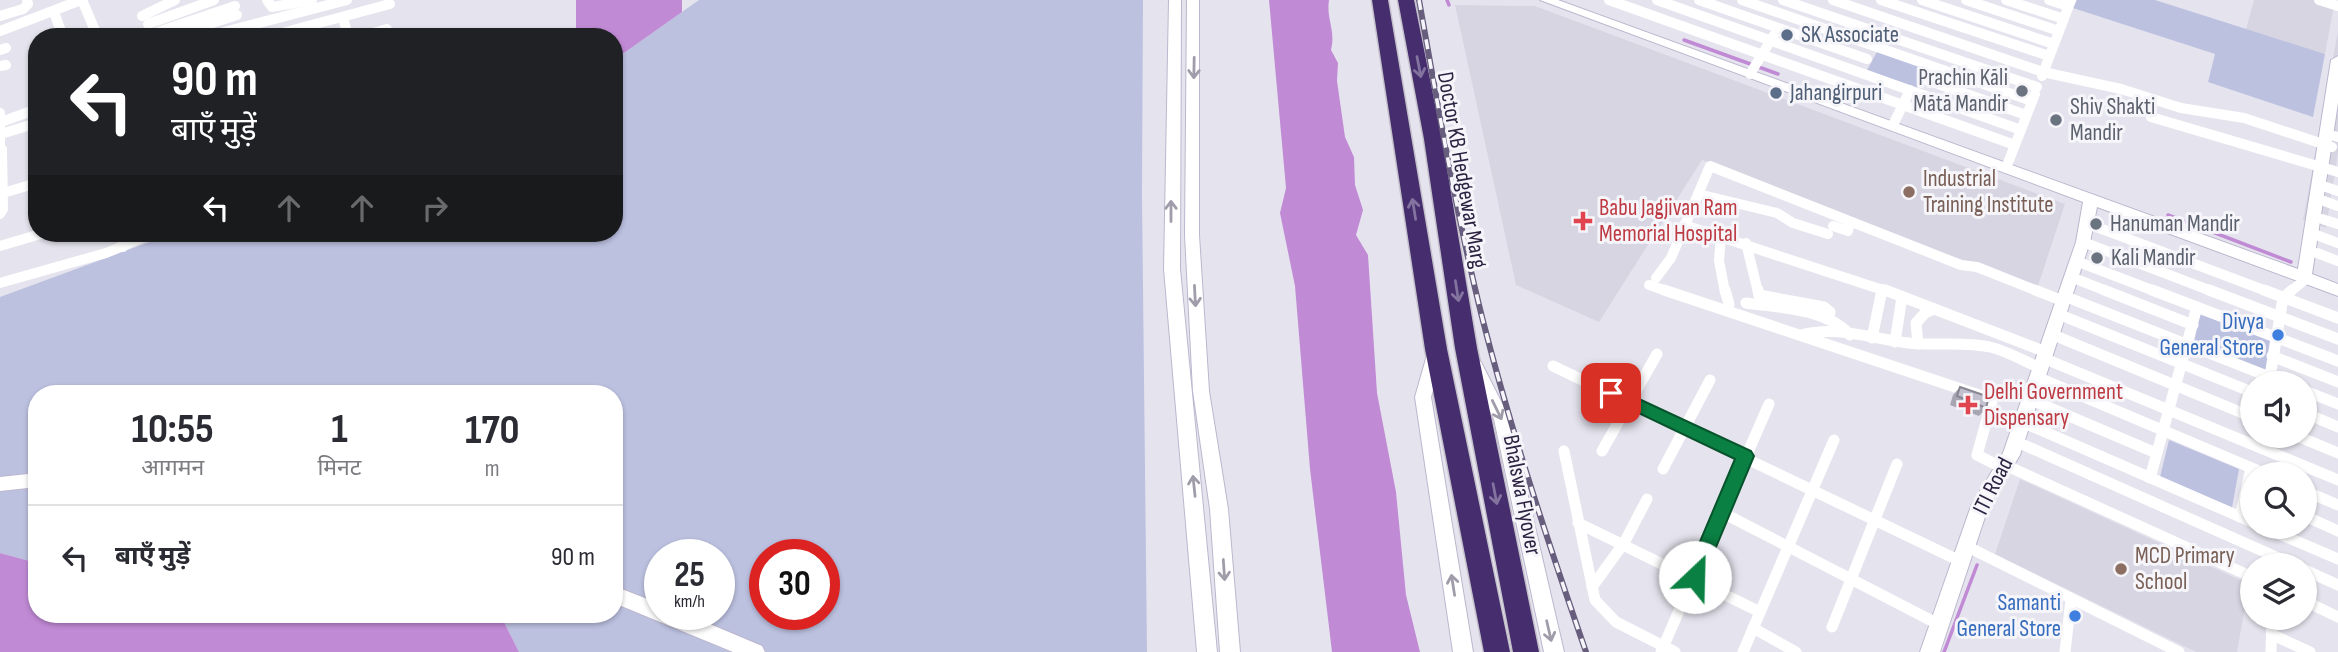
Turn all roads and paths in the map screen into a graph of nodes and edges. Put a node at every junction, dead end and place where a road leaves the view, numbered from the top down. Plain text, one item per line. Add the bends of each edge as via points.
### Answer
1 (27, 0) edge
2 (81, 0) edge
3 (175, 0) edge
4 (214, 0) edge
5 (267, 0) edge
6 (312, 0) edge
7 (347, 0) edge
8 (1175, 0) edge
9 (1193, 0) edge
10 (1380, 0) edge
11 (1406, 0) edge
12 (1546, 0) edge
13 (1609, 0) edge
14 (1657, 0) edge
15 (1697, 0) edge
16 (1742, 0) edge
17 (1783, 0) edge
18 (1833, 0) edge
19 (1881, 0) edge
20 (1922, 0) edge
21 (1966, 0) edge
22 (2006, 0) edge
23 (2049, 0) edge
24 (2319, 0) edge
25 (68, 2) edge
26 (1795, 2) edge
27 (1898, 3) edge
28 (2070, 3) edge
29 (390, 4) dead end
30 (1765, 4) edge
31 (1672, 6) junction
32 (2338, 6) edge
33 (235, 7) edge
34 (1686, 10) junction
35 (1816, 11) junction
36 (54, 12) junction
37 (1960, 13) junction
38 (1787, 15) junction
39 (0, 16) edge
40 (343, 17) junction
41 (1663, 19) junction
42 (1889, 19) junction
43 (2064, 19) junction
44 (1810, 23) junction
45 (1676, 24) junction
46 (60, 28) edge
47 (94, 28) edge
48 (170, 28) edge
49 (190, 28) edge
50 (239, 28) edge
51 (253, 28) edge
52 (301, 28) edge
53 (346, 28) edge
54 (1779, 28) junction
55 (0, 31) edge
56 (2059, 31) junction
57 (1881, 33) junction
58 (1771, 41) junction
59 (2054, 44) junction
60 (1874, 46) junction
61 (1793, 49) junction
62 (1846, 52) junction
63 (1762, 55) junction
64 (2049, 56) junction
65 (1867, 59) junction
66 (2338, 61) edge
67 (1784, 62) junction
68 (1838, 64) junction
69 (1934, 67) junction
70 (2043, 72) junction
71 (1860, 73) junction
72 (1750, 74) junction
73 (1927, 80) junction
74 (2038, 87) junction
75 (1910, 90) junction
76 (1920, 94) junction
77 (2032, 101) junction
78 (1903, 104) junction
79 (28, 112) edge
80 (0, 114) edge
81 (2026, 115) junction
82 (2151, 117) dead end
83 (1, 122) edge
84 (28, 125) edge
85 (1893, 125) junction
86 (2021, 130) junction
87 (0, 131) edge
88 (2335, 136) edge
89 (2015, 145) junction
90 (1, 149) edge
91 (2006, 168) junction
92 (2330, 169) edge
93 (28, 186) edge
94 (3, 193) junction
95 (1698, 194) junction
96 (2332, 196) edge
97 (2091, 199) junction
98 (0, 214) edge
99 (2322, 219) junction
100 (1850, 222) junction
101 (2086, 223) junction
102 (2338, 224) edge
103 (1684, 225) junction
104 (2315, 235) junction
105 (1721, 236) junction
106 (28, 238) edge
107 (122, 242) edge
108 (134, 242) edge
109 (2083, 242) junction
110 (1746, 243) junction
111 (2338, 243) edge
112 (0, 246) edge
113 (123, 247) junction
114 (2316, 253) junction
115 (2338, 261) edge
116 (2073, 269) junction
117 (2308, 279) junction
118 (0, 283) edge
119 (1882, 289) junction
120 (2338, 290) edge
121 (1902, 297) junction
122 (2283, 298) junction
123 (1760, 300) junction
124 (1746, 303) dead end
125 (1729, 304) dead end
126 (2062, 304) junction
127 (2197, 307) junction
128 (1934, 309) junction
129 (2279, 317) junction
130 (2338, 318) edge
131 (2193, 325) junction
132 (2051, 334) junction
133 (1801, 335) junction
134 (1850, 335) junction
135 (2275, 337) junction
136 (1872, 338) junction
137 (2338, 339) edge
138 (1895, 342) junction
139 (1918, 344) junction
140 (2188, 345) junction
141 (1466, 348) junction
142 (1436, 349) junction
143 (1657, 354) dead end
144 (2272, 356) junction
145 (2338, 361) edge
146 (2041, 364) junction
147 (2183, 364) junction
148 (1553, 366) dead end
149 (2255, 371) edge
150 (2271, 371) edge
151 (1710, 380) dead end
152 (2338, 382) edge
153 (2176, 386) junction
154 (2240, 387) edge
155 (2317, 396) edge
156 (2029, 399) junction
157 (1630, 401) junction
158 (1769, 404) dead end
159 (2338, 404) edge
160 (2170, 409) junction
161 (2240, 413) edge
162 (2317, 418) edge
163 (2022, 422) junction
164 (1684, 427) junction
165 (2338, 427) edge
166 (2162, 430) junction
167 (1834, 440) dead end
168 (2015, 441) junction
169 (2317, 444) edge
170 (1564, 451) dead end
171 (1602, 452) dead end
172 (2156, 453) junction
173 (2338, 453) edge
174 (1745, 456) junction
175 (2240, 463) edge
176 (1897, 464) dead end
177 (2004, 466) junction
178 (1663, 469) dead end
179 (2150, 478) junction
180 (2338, 480) edge
181 (28, 481) edge
182 (0, 484) edge
183 (1812, 488) junction
184 (2317, 496) edge
185 (1647, 499) dead end
186 (2338, 505) edge
187 (1723, 513) junction
188 (2240, 516) edge
189 (1874, 519) junction
190 (2317, 521) edge
191 (1578, 523) junction
192 (1221, 530) junction
193 (2338, 530) edge
194 (1198, 532) junction
195 (2291, 539) edge
196 (1625, 543) junction
197 (1787, 545) junction
198 (2267, 553) edge
199 (1963, 554) junction
200 (2338, 559) edge
201 (2240, 573) edge
202 (2317, 575) edge
203 (1695, 577) junction
204 (1851, 579) junction
205 (2338, 585) edge
206 (1592, 587) junction
207 (623, 598) edge
208 (2071, 600) junction
209 (644, 606) edge
210 (2317, 607) edge
211 (1760, 611) junction
212 (2338, 617) edge
213 (1938, 624) junction
214 (1832, 627) dead end
215 (1753, 628) junction
216 (703, 630) edge
217 (2273, 630) edge
218 (2273, 635) junction
219 (1667, 650) edge
220 (755, 652) edge
221 (1207, 652) edge
222 (1230, 652) edge
223 (1463, 652) edge
224 (1497, 652) edge
225 (1526, 652) edge
226 (1553, 652) edge
227 (1742, 652) edge
228 (1796, 652) edge
229 (1930, 652) edge
230 (2066, 652) edge
231 (2179, 652) edge
232 (2270, 652) edge
233 (2310, 652) edge

1 - 39 street via 27,7
2 - 25 street
2 - 47 street
3 - 4 street via 145,20
5 - 6 street via 272,7
7 - 51 street
194 -> 8 street via 1172,269
9 -> 192 street via 1192,235 1201,391
142 -> 10 highway
11 -> 141 highway, Doctor KB Hedgewar Marg
12 - 72 street
13 - 41 street
14 - 31 street
15 - 34 street
15 - 54 street
16 - 30 street
17 - 26 street
18 - 42 street
19 - 27 street
20 - 37 street
21 - 37 street
21 - 56 street
22 - 43 street
23 - 28 street
24 - 32 street
25 - 36 street
26 - 35 street
26 - 38 street
27 - 42 street
27 - 64 street
28 - 43 street
29 - 40 street
30 - 38 street
31 - 34 street
31 - 41 street
33 - 48 street
33 - 49 street
33 - 50 street
34 - 45 street
34 - 58 street
35 - 44 street
35 - 57 street
36 - 46 street
36 - 55 street
37 - 59 street
38 - 44 street
38 - 54 street
40 - 52 street
40 - 53 street
41 - 45 street
42 - 57 street
42 - 70 street
43 - 56 street
44 - 60 street
45 - 63 street
54 - 58 street
54 - 62 street
56 - 59 street
57 - 60 street
57 - 74 street
58 - 61 street
58 - 63 street
59 - 64 street
60 - 65 street
60 - 69 street
61 - 67 street
61 - 68 street
62 - 65 street
62 - 68 street
63 - 67 street
63 - 72 street
64 - 70 street
65 - 71 street
66 - 88 street
67 - 78 street
68 - 71 street
69 - 73 street
69 - 77 street
70 - 74 street
70 - 88 street via 2181,108
71 - 75 street
72 - 85 street
73 - 76 street
73 - 81 street
74 - 77 street
75 - 76 street
75 - 78 street
76 - 86 street
77 - 81 street
78 - 85 street
78 - 89 street
79 - 83 street
80 - 83 street
81 - 86 street
82 - 92 street
83 - 87 street
84 - 87 street
85 - 91 street
86 - 89 street
87 - 90 street
88 - 92 street
89 - 91 street
90 - 94 street
91 - 97 street
92 - 96 street
92 - 104 street
93 - 94 street
94 - 98 street
95 - 100 street via 1777,213 1793,223 1848,231
95 - 100 street via 1710,166
95 - 103 street
96 - 99 street
97 - 101 street, ITI Road
97 - 117 street
99 - 102 street
99 - 104 street
100 - 126 street via 1977,267
101 - 109 street, ITI Road
101 - 122 street
103 - 105 street
103 - 133 street via 1671,258 1652,281
104 - 111 street
104 - 114 street
104 - 117 street
105 - 110 street
105 - 125 street via 1718,254
106 - 112 street
107 - 113 street
108 - 113 street
109 - 116 street, ITI Road
109 - 129 street
110 - 119 street
110 - 123 street
113 - 118 street
114 - 115 street
114 - 117 street
116 - 126 street, ITI Road
116 - 127 street
116 - 131 street
117 - 120 street
117 - 122 street
119 - 121 street
119 - 136 street
121 - 128 street
121 - 138 street
122 - 129 street
122 - 130 street
123 - 124 street
123 - 134 street via 1828,319 1843,325
126 - 132 street, ITI Road
126 - 140 street
126 - 147 street
127 - 131 street
127 - 135 street
128 - 139 street via 1916,324
128 - 146 street
129 - 135 street
129 - 137 street
131 - 140 street
132 - 146 street, ITI Road
132 - 153 street
133 - 134 street via 1816,331
133 - 177 street via 1991,399 1976,455
134 - 136 street
135 - 144 street
135 - 145 street
136 - 138 street
138 - 139 street
139 - 146 street via 1990,348
140 - 147 street
140 - 149 street
141 -> 225 highway, Bhalswa Flyover
141 -> 226 street via 1502,419
223 -> 142 street via 1423,397
142 - 224 highway
143 - 157 street
144 - 150 street
144 - 152 street
146 - 156 street, ITI Road
146 - 160 street
146 - 166 street
147 - 153 street
147 - 154 street
148 - 157 street
151 - 164 street
153 - 160 street
153 - 161 street
155 - 159 street
156 - 163 street, ITI Road
156 - 172 street
157 - 164 street
157 - 171 street
158 - 174 street
160 - 166 street
160 - 180 street
162 - 165 street
163 - 168 street, ITI Road
163 - 179 street
164 - 174 street
164 - 178 street
166 - 172 street
166 - 175 street
167 - 183 street
168 - 177 street, ITI Road
168 - 198 street
169 - 173 street
170 - 191 street
172 - 179 street
174 - 183 street
174 - 187 street
176 - 189 street
177 - 199 street, ITI Road via 1980,506
177 - 201 street
179 - 188 street
181 - 182 street
183 - 189 street
183 - 197 street
184 - 186 street
185 - 196 street
187 - 197 street
187 - 203 street
189 - 199 street
189 - 204 street
190 - 193 street
191 - 196 street
191 - 206 street
192 - 194 street
192 -> 222 street
194 - 221 street
195 - 200 street
196 - 203 street
196 - 206 street
197 - 204 street
197 - 211 street
199 - 208 street
199 - 213 street, ITI Road
202 - 205 street
203 - 211 street
203 - 219 street
204 - 213 street
204 - 214 street
206 - 219 street via 1595,600 1616,622
207 - 209 street
208 - 230 street
208 - 231 street
210 - 212 street
211 - 215 street
213 - 229 street, ITI Road
215 - 227 street
215 - 228 street
216 - 220 street
217 - 218 street
218 - 232 street
218 - 233 street

